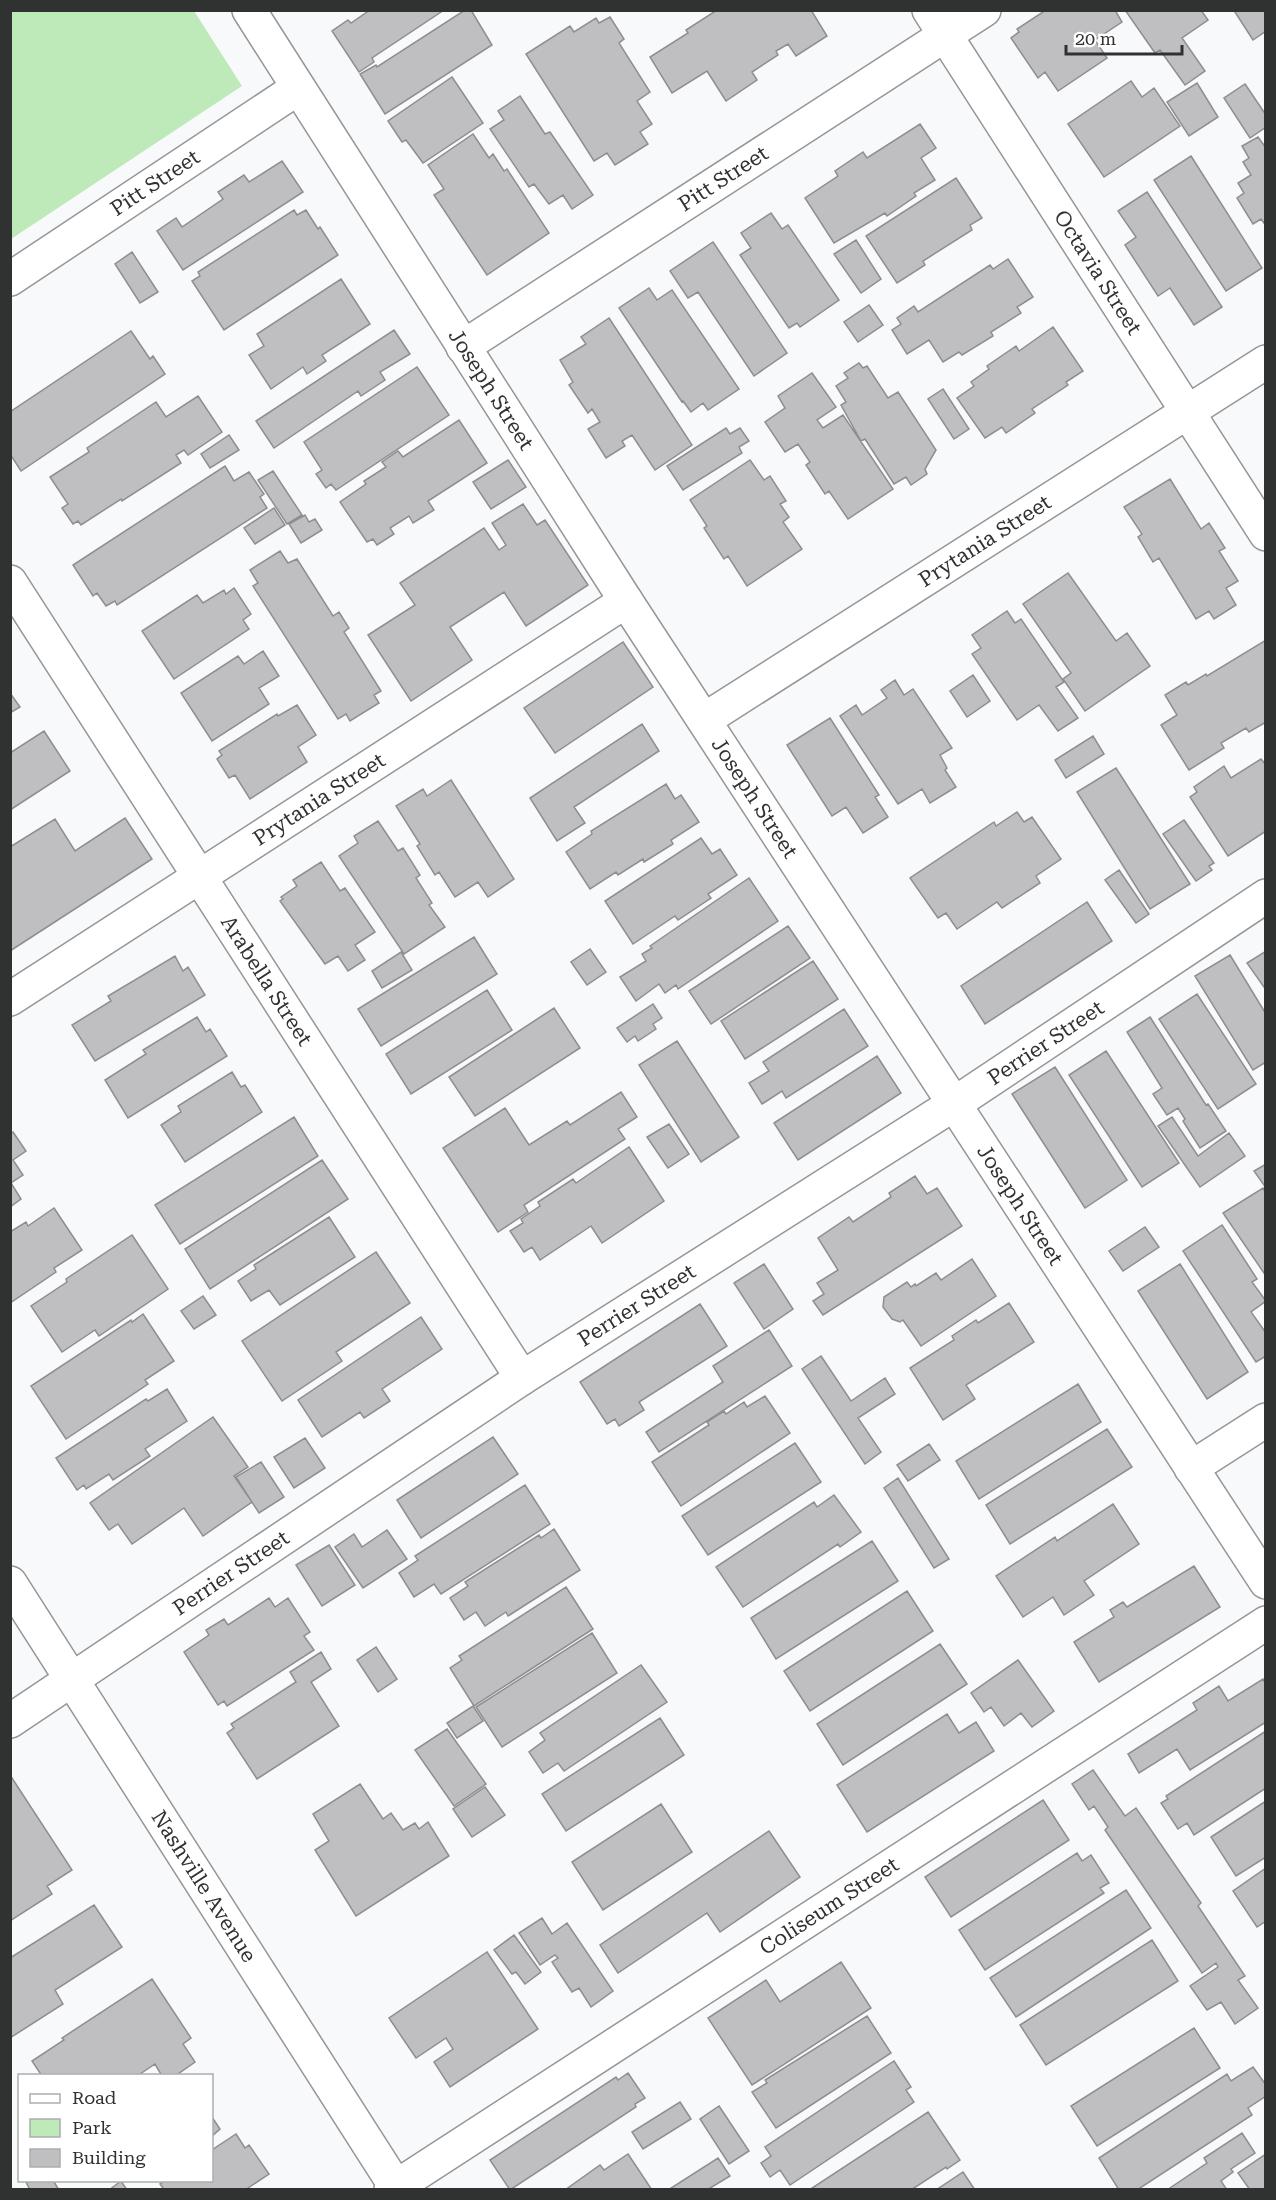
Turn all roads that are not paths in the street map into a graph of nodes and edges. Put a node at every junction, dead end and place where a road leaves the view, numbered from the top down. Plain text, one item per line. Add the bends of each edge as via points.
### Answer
1 (249, 10) edge
2 (984, 10) edge
3 (937, 23) edge
4 (298, 88) junction
5 (10, 279) edge
6 (463, 347) junction
7 (1266, 362) edge
8 (1188, 412) junction
9 (1266, 534) edge
10 (10, 582) edge
11 (626, 601) junction
12 (704, 720) junction
13 (201, 876) junction
14 (1266, 896) edge
15 (10, 999) edge
16 (954, 1104) junction
17 (522, 1378) junction
18 (1266, 1420) edge
19 (1191, 1468) junction
20 (1266, 1582) edge
21 (10, 1583) edge
22 (1266, 1623) edge
23 (74, 1680) junction
24 (10, 1721) edge
25 (395, 2189) edge

1 - 4 street, Joseph Street
2 - 3 street, Pitt Street
3 - 6 street, Pitt Street
3 - 8 street, Octavia Street
4 - 5 street, Pitt Street
4 - 6 street, Joseph Street
6 - 11 street, Joseph Street
7 - 8 street, Prytania Street
8 - 9 street, Octavia Street
8 - 12 street, Prytania Street
10 - 13 street, Arabella Street
11 - 12 street, Joseph Street
11 - 13 street, Prytania Street
12 - 16 street, Joseph Street
13 - 15 street, Prytania Street
13 - 17 street, Arabella Street
14 - 16 street, Perrier Street
16 - 17 street, Perrier Street
16 - 19 street, Joseph Street
17 - 23 street, Perrier Street
18 - 19 street
19 - 20 street, Joseph Street
21 - 23 street, Nashville Avenue
22 - 25 street, Coliseum Street
23 - 24 street, Perrier Street
23 - 25 street, Nashville Avenue

